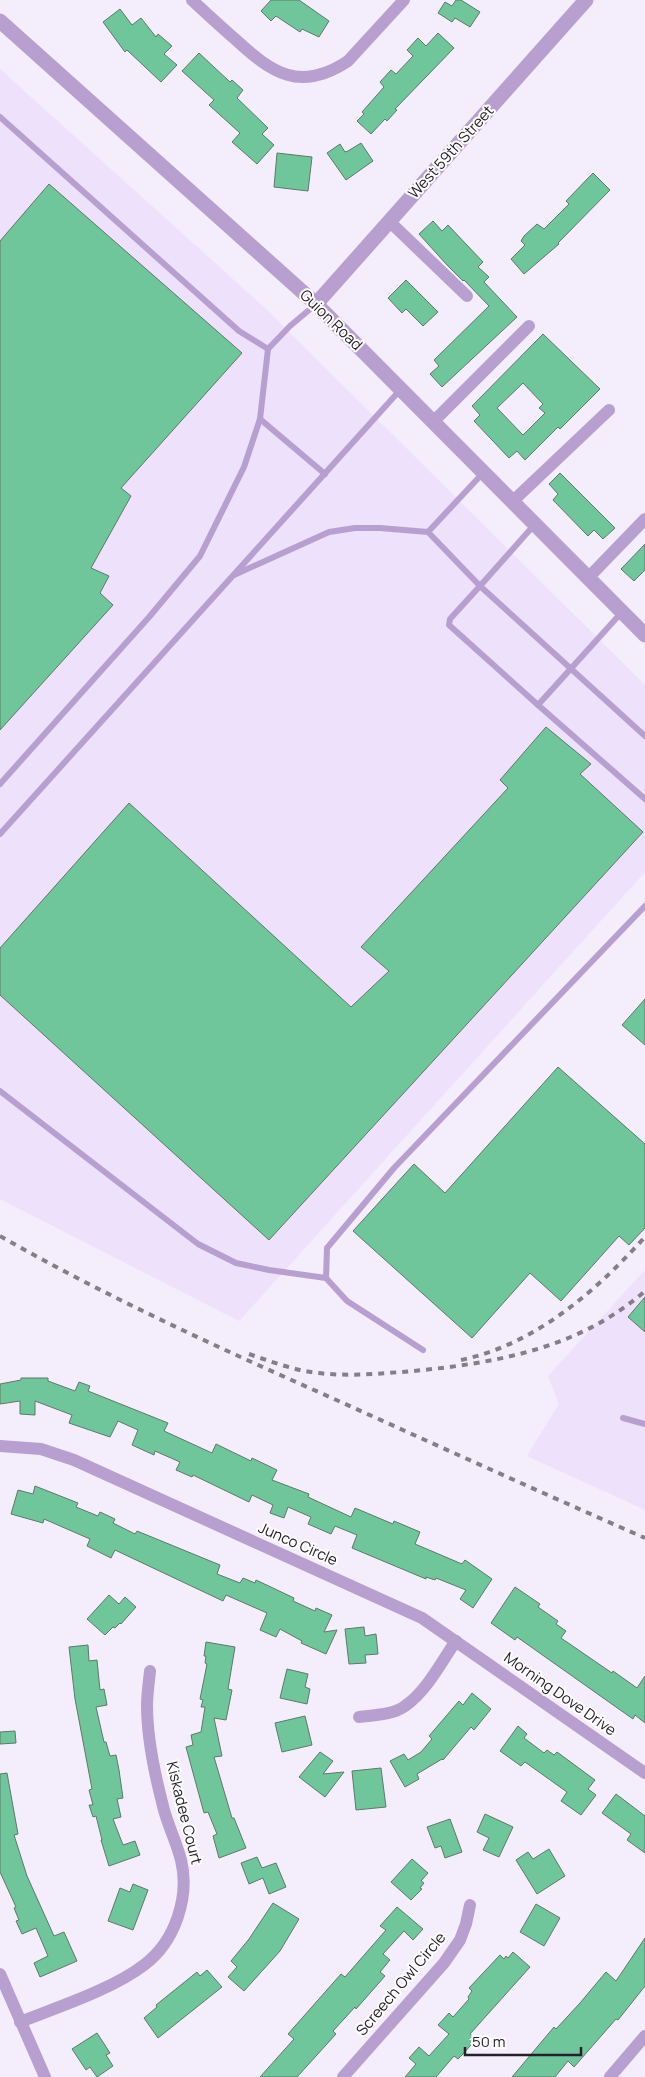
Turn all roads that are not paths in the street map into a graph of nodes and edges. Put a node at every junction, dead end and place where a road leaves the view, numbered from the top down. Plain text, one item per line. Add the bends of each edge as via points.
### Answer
1 (192, 0) edge
2 (404, 0) edge
3 (586, 0) edge
4 (0, 22) edge
5 (0, 117) edge
6 (390, 221) junction
7 (467, 296) dead end
8 (316, 304) junction
9 (529, 326) dead end
10 (268, 349) junction
11 (401, 389) junction
12 (609, 410) dead end
13 (260, 419) junction
14 (433, 422) junction
15 (484, 472) junction
16 (325, 474) junction
17 (512, 502) junction
18 (645, 519) edge
19 (535, 524) junction
20 (428, 532) junction
21 (232, 576) junction
22 (588, 578) junction
23 (480, 586) junction
24 (622, 612) junction
25 (645, 635) edge
26 (571, 670) junction
27 (538, 705) junction
28 (645, 736) edge
29 (0, 784) edge
30 (645, 799) edge
31 (0, 834) edge
32 (645, 906) edge
33 (0, 1091) edge
34 (326, 1278) junction
35 (423, 1350) dead end
36 (623, 1418) dead end
37 (645, 1424) edge
38 (0, 1446) edge
39 (456, 1641) junction
40 (150, 1671) dead end
41 (360, 1717) dead end
42 (645, 1773) edge
43 (470, 1905) dead end
44 (0, 1974) edge
45 (20, 2022) junction
46 (645, 2036) edge
47 (45, 2077) edge
48 (343, 2077) edge
49 (610, 2077) edge

1 - 2 street via 269,68 306,76 323,73 348,61
3 - 6 street, West 59th Street
4 - 8 street, Guion Road
5 - 10 lane via 239,331
6 - 7 street
6 - 8 street, West 59th Street
8 - 10 lane
8 - 11 street, Guion Road
9 - 14 street
10 - 13 lane
11 - 14 street, Guion Road
11 - 16 lane
12 - 17 street
13 - 16 lane
13 - 29 lane via 244,467 200,556
14 - 15 street, Guion Road
15 - 17 street, Guion Road
15 - 20 lane
16 - 21 lane
17 - 19 street, Guion Road
18 - 22 street
19 - 22 street, Guion Road
19 - 23 lane
20 - 21 lane via 380,528 329,532
20 - 23 lane
21 - 31 lane
22 - 24 street, Guion Road
23 - 26 lane
23 - 27 lane via 449,621 450,628
24 - 25 street, Guion Road
24 - 26 lane
26 - 27 lane
26 - 28 lane
27 - 30 lane
32 - 34 lane via 394,1168 327,1248
33 - 34 lane via 198,1244 236,1263
34 - 35 lane via 347,1301
36 - 37 lane
38 - 39 street, Junco Circle via 41,1450 74,1460 422,1618
39 - 41 street via 405,1707
39 - 42 street, Morning Dove Drive
40 - 45 street, Kiskadee Court via 148,1729 162,1804 181,1861 182,1905 176,1925 145,1965 118,1982
43 - 48 street, Screech Owl Circle via 460,1940 444,1963
44 - 45 street
45 - 47 street
46 - 49 street

